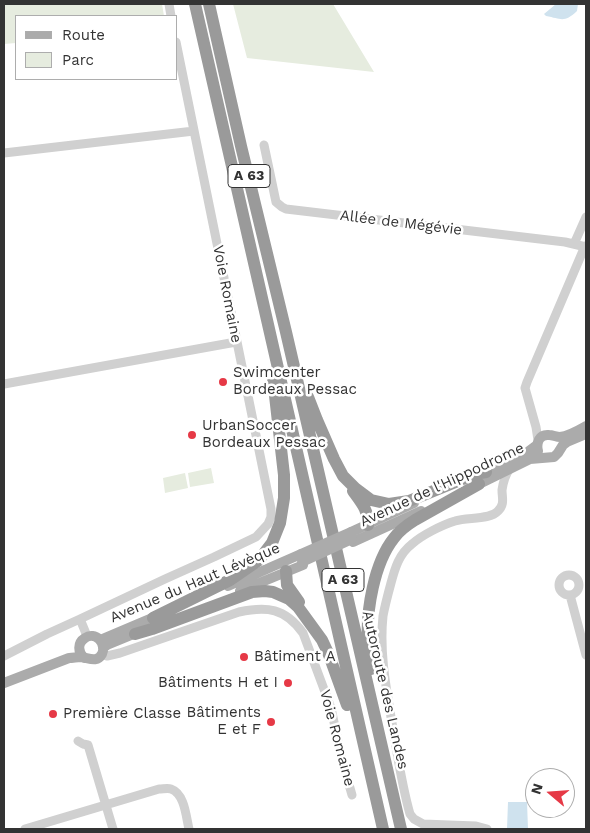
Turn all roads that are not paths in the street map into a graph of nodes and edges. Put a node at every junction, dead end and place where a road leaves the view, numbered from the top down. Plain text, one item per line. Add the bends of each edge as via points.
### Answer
1 (196, 4) edge
2 (209, 4) edge
3 (178, 52) edge
4 (194, 131) junction
5 (264, 145) dead end
6 (4, 154) edge
7 (586, 217) edge
8 (574, 244) junction
9 (586, 246) edge
10 (263, 299) junction
11 (286, 332) junction
12 (236, 342) junction
13 (527, 382) junction
14 (4, 384) edge
15 (586, 426) edge
16 (586, 434) edge
17 (551, 435) junction
18 (537, 443) junction
19 (560, 450) junction
20 (544, 458) junction
21 (510, 468) junction
22 (343, 476) junction
23 (483, 479) junction
24 (502, 488) junction
25 (366, 526) junction
26 (352, 537) junction
27 (302, 560) junction
28 (289, 571) junction
29 (581, 578) edge
30 (570, 595) junction
31 (153, 618) junction
32 (80, 619) junction
33 (135, 634) junction
34 (87, 636) junction
35 (320, 636) junction
36 (102, 647) junction
37 (82, 653) junction
38 (586, 655) edge
39 (4, 656) edge
40 (4, 679) edge
41 (4, 684) edge
42 (78, 741) dead end
43 (352, 795) dead end
44 (106, 805) junction
45 (25, 829) edge
46 (113, 829) edge
47 (189, 829) edge
48 (378, 829) edge
49 (383, 829) edge
50 (401, 829) edge
51 (487, 829) edge

1 - 10 highway, A 63
2 - 11 highway, Autoroute des Landes / A 63
3 - 4 street, Voie Romaine
4 - 6 street
4 - 12 street, Voie Romaine
5 - 8 street, Allée de Mégévie via 276,202 282,207
7 - 8 street
8 - 9 street, Allée de Mégévie
9 - 13 street
10 - 31 highway via 284,475 284,498 278,529 268,549 247,569
10 - 49 highway, A 63
11 - 22 highway via 317,420
11 - 50 highway, Autoroute des Landes / A 63
12 - 14 street
12 - 32 street, Voie Romaine via 271,510 268,524 256,537
13 - 17 street via 540,426
13 - 18 street via 525,388 537,430
15 - 17 main road via 560,437
16 - 19 main road via 567,442
17 - 18 main road via 542,437
17 - 19 main road via 559,442
18 - 20 main road via 538,453
18 - 23 main road, Avenue de l'Hippodrome
19 - 20 main road via 554,457
20 - 21 main road, Avenue de l'Hippodrome via 533,458
21 - 23 main road, Avenue de l'Hippodrome
21 - 24 street
22 - 23 highway via 371,500 389,504 409,501 475,474
22 - 25 highway via 366,511
23 - 24 street
23 - 25 main road, Avenue de l'Hippodrome
23 - 26 main road, Avenue de l'Hippodrome
23 - 50 highway via 415,520 394,537 378,566 374,581 368,642
24 - 51 street via 502,506 496,514 453,522 414,541 402,554 383,617 387,692 410,814 423,824
25 - 26 main road, Avenue de l'Hippodrome
26 - 27 main road, bridge
27 - 28 main road, Avenue du Haut Lévèque
27 - 31 main road, Avenue du Haut Lévèque
28 - 33 main road, Avenue du Haut Lévèque
28 - 35 highway via 287,585
29 - 30 street via 576,592
29 - 30 street via 569,575 561,578 559,587 564,594
30 - 38 street
31 - 36 main road, Avenue du Haut Lévèque
32 - 34 street
32 - 39 street, Voie Romaine
33 - 35 highway via 240,595 265,590 289,599
33 - 36 main road, Avenue du Haut Lévèque
34 - 36 main road via 94,636
34 - 37 main road via 81,641
35 - 48 highway via 330,655 355,730
36 - 37 main road via 99,657 92,660
36 - 43 street, Voie Romaine via 107,656 120,653 256,608 282,614 303,633 331,708
37 - 40 main road via 69,654
37 - 41 main road
42 - 44 street via 88,745
44 - 45 street
44 - 46 street
44 - 47 street via 159,788 170,788 179,794

